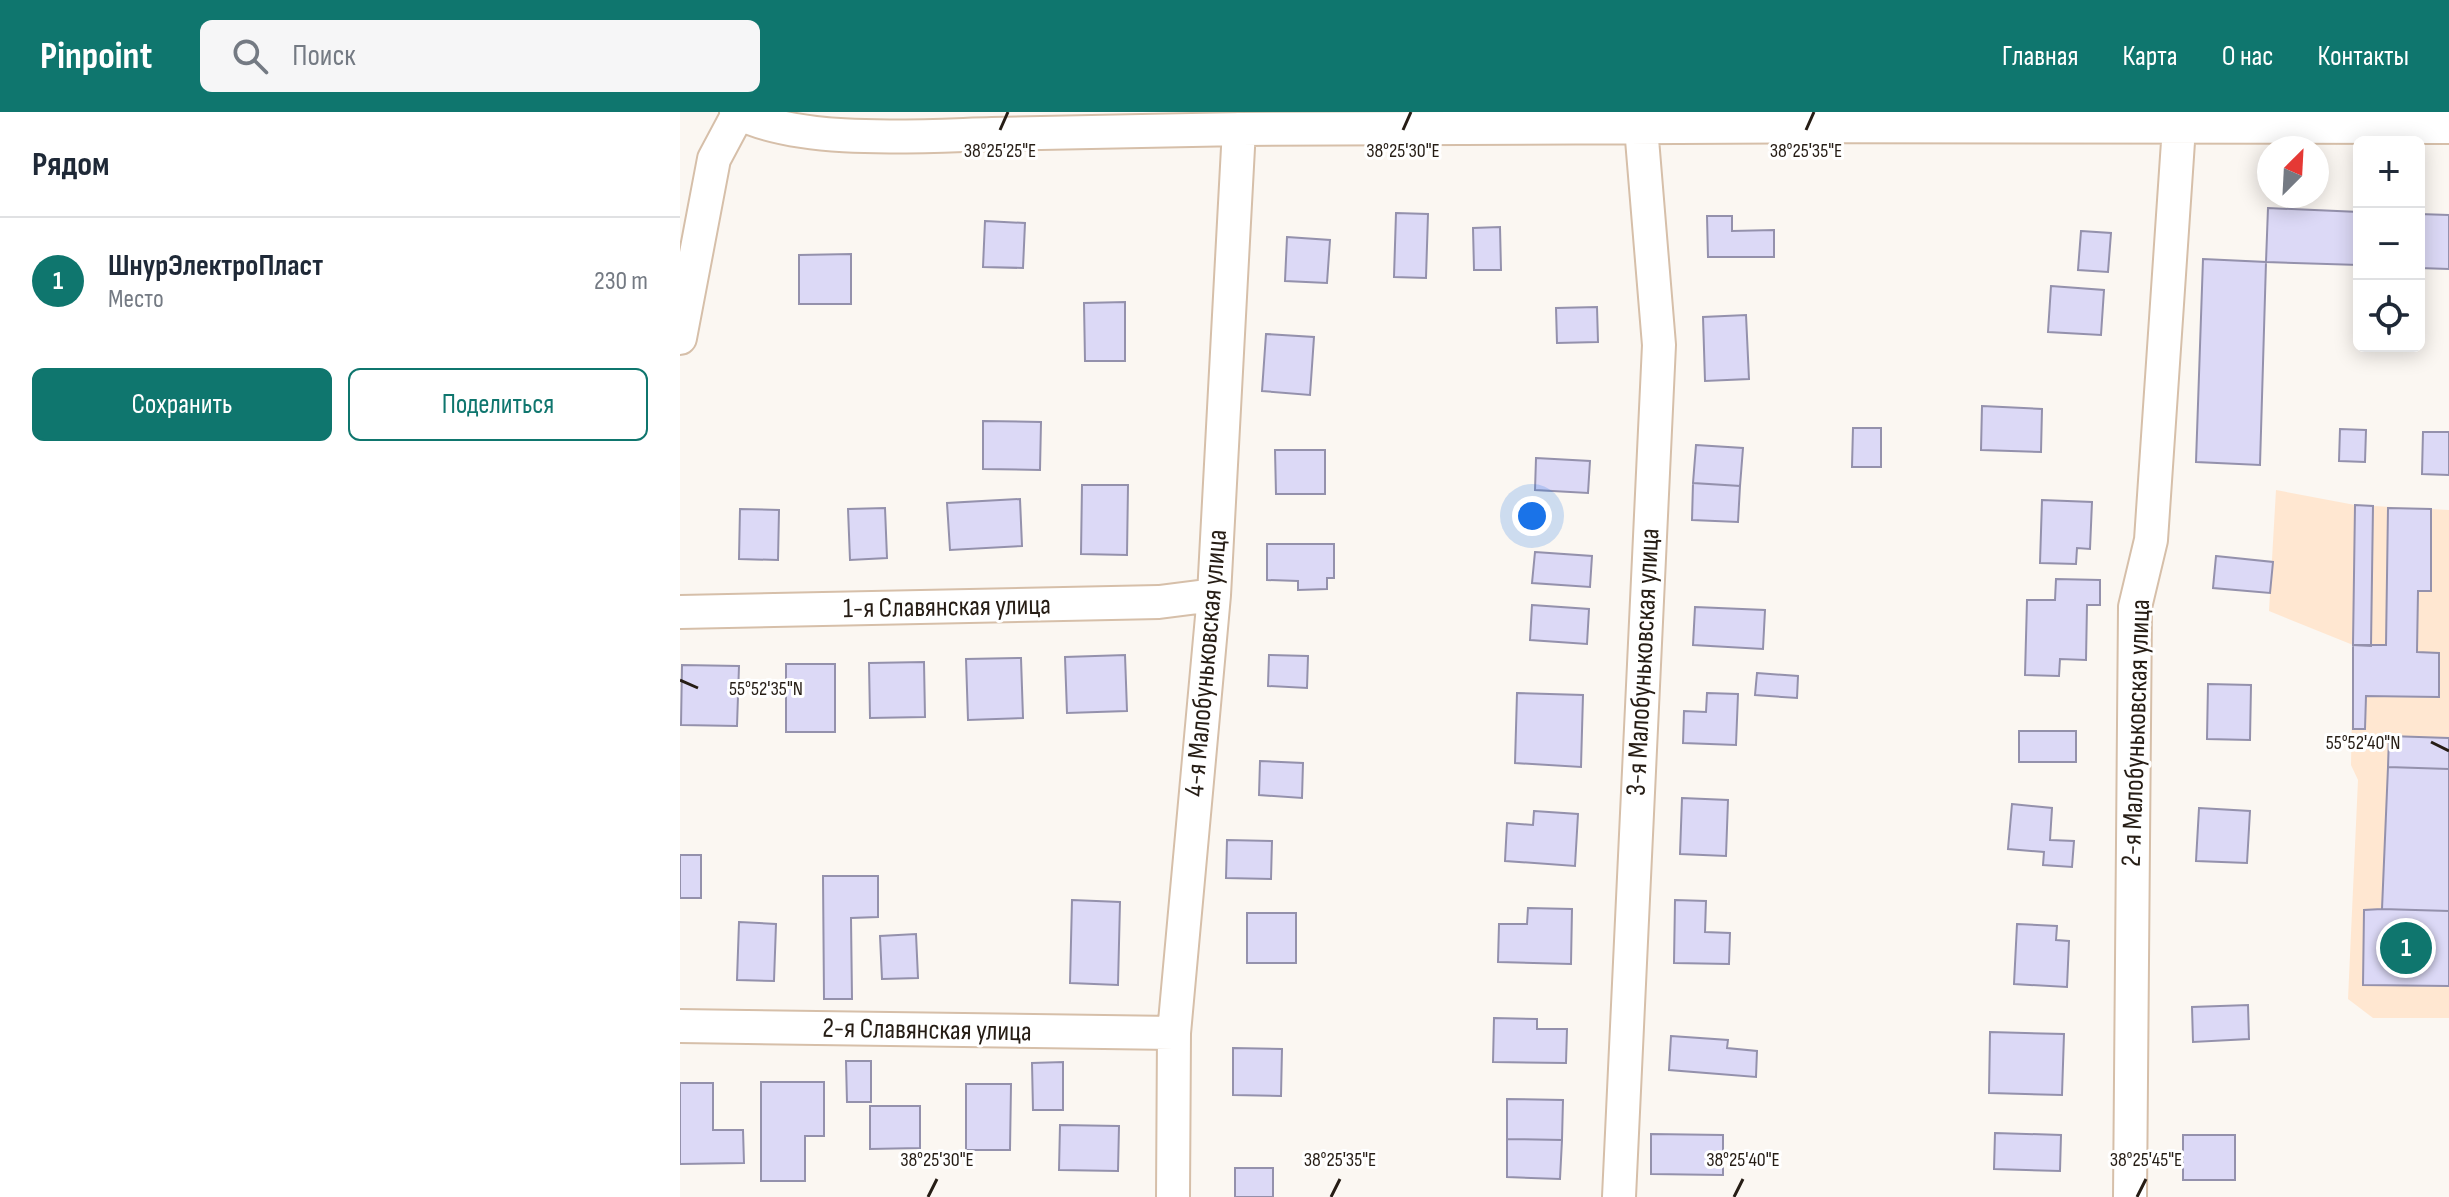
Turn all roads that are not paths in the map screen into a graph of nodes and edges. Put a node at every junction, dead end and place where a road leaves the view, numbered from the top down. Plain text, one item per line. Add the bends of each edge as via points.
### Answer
1 (737, 113) edge
2 (1641, 127) junction
3 (2179, 127) junction
4 (2449, 127) edge
5 (1239, 129) junction
6 (680, 338) edge
7 (1214, 595) junction
8 (680, 612) edge
9 (680, 1026) edge
10 (1174, 1033) junction
11 (1173, 1197) edge
12 (1619, 1197) edge
13 (2130, 1197) edge

1 - 5 street via 794,131 828,134
1 - 6 street via 714,159
2 - 3 street
2 - 5 street
2 - 12 street, 3-я Малобуньковская улица via 1659,345
3 - 4 street
3 - 13 street, 2-я Малобуньковская улица via 2151,540 2135,607
5 - 7 street, 4-я Малобуньковская улица
7 - 8 street, 1-я Славянская улица via 1159,602
7 - 10 street, 4-я Малобуньковская улица
9 - 10 street, 2-я Славянская улица
10 - 11 street, 4-я Малобуньковская улица

